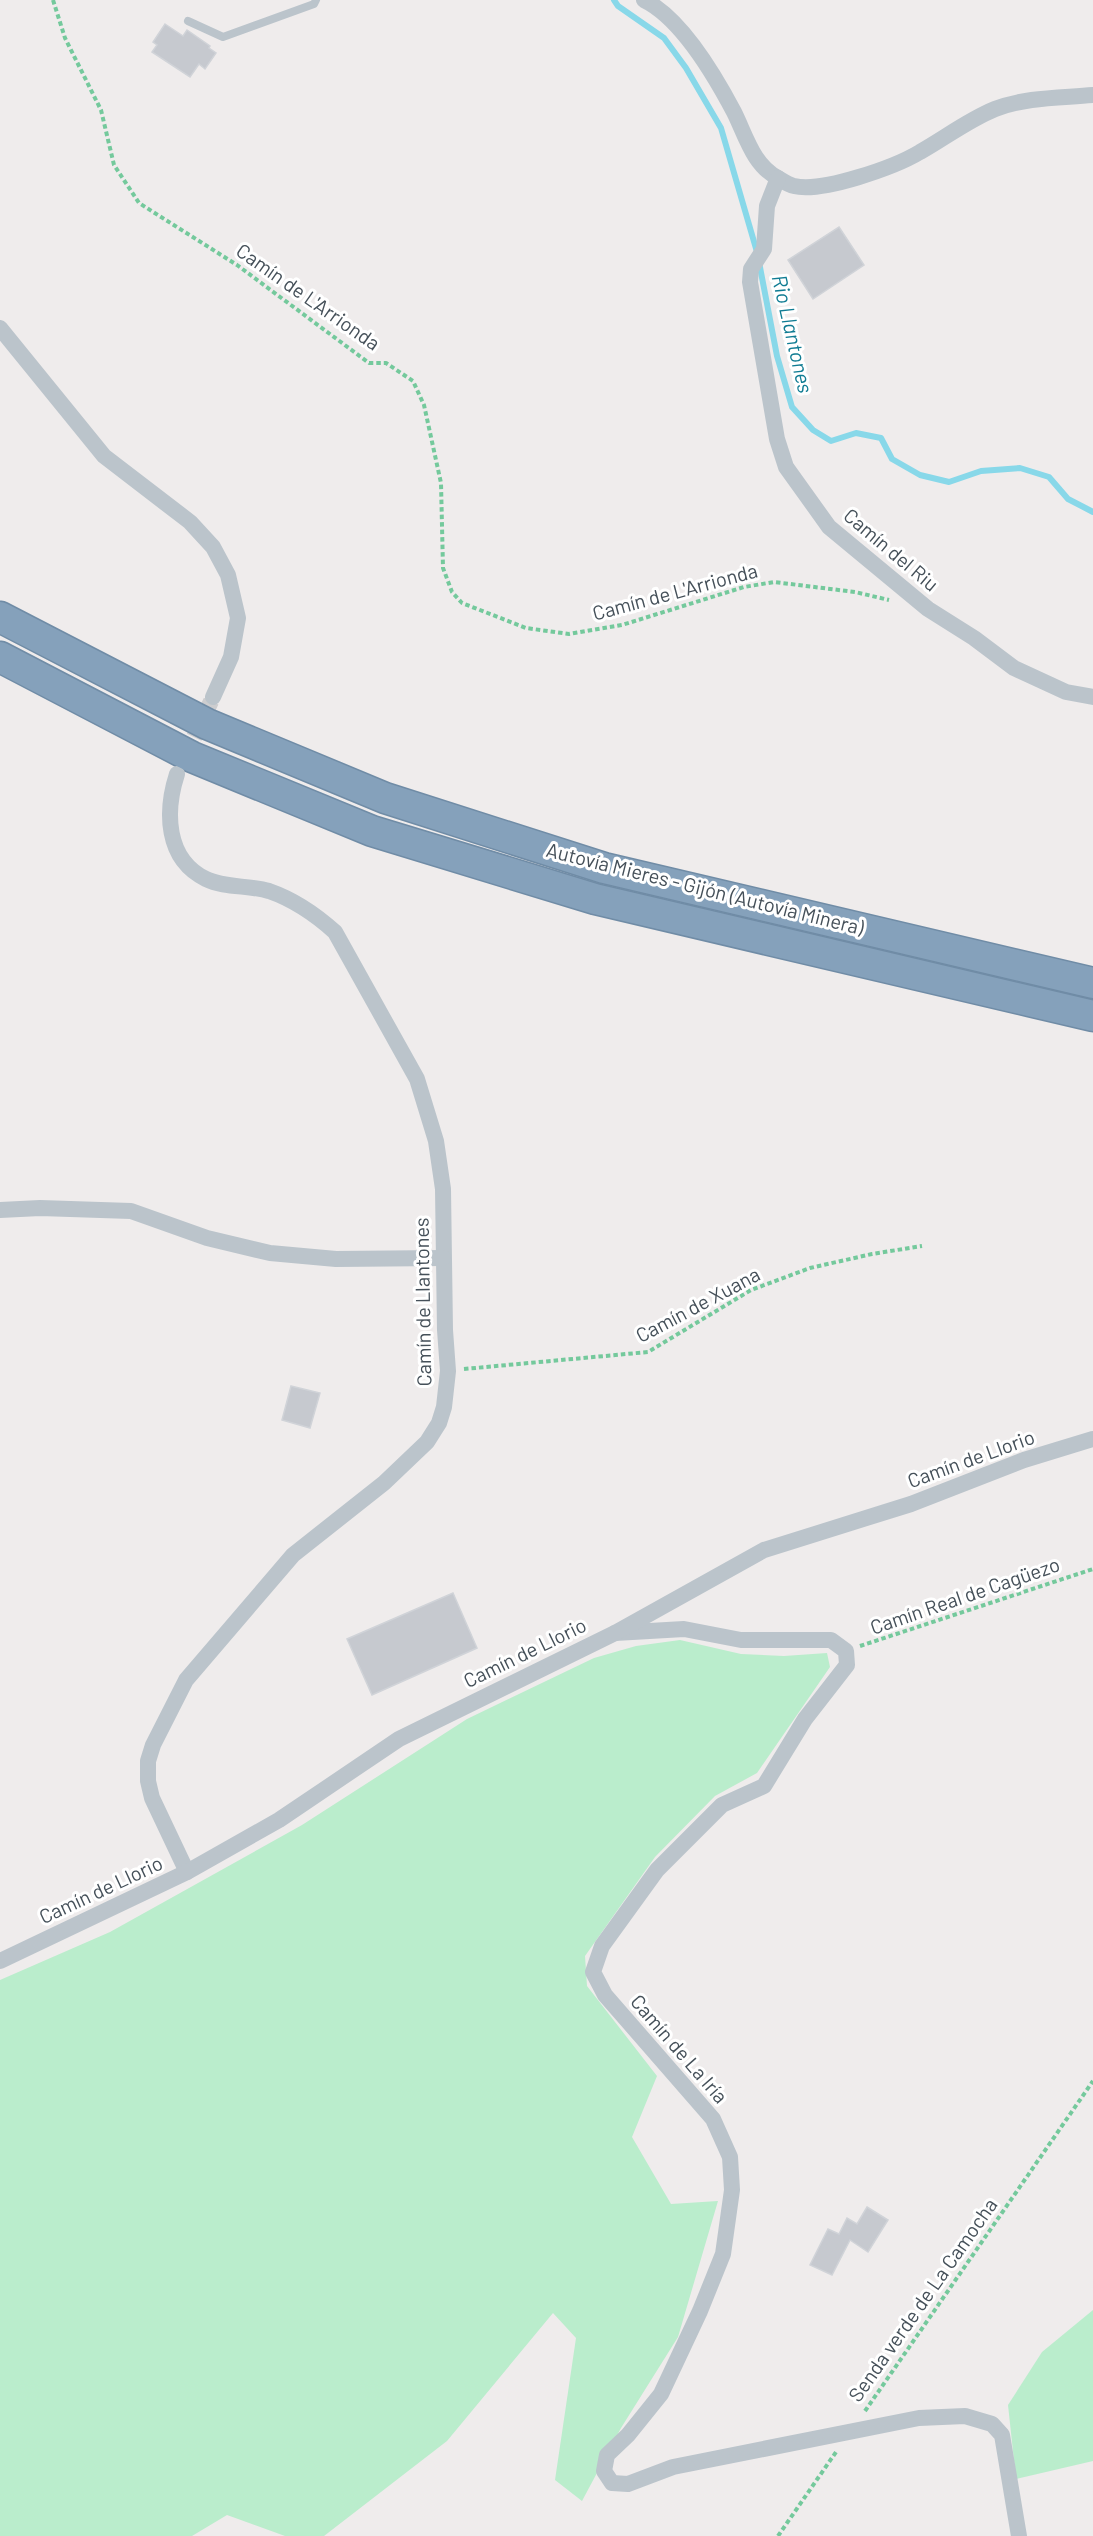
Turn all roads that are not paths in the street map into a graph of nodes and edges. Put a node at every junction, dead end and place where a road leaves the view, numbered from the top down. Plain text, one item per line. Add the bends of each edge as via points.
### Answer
1 (316, 0) edge
2 (649, 2) edge
3 (188, 21) dead end
4 (1093, 95) edge
5 (778, 178) junction
6 (0, 328) edge
7 (0, 617) edge
8 (0, 657) edge
9 (213, 696) tunnel mouth
10 (1093, 697) edge
11 (177, 774) tunnel mouth
12 (1093, 983) edge
13 (1093, 1016) edge
14 (0, 1210) edge
15 (443, 1258) junction
16 (1093, 1439) edge
17 (615, 1633) junction
18 (187, 1872) junction
19 (0, 1961) edge
20 (1019, 2536) edge

1 - 3 lane via 224,37
2 - 5 street via 690,43 733,110 758,161
4 - 5 street via 1019,101 995,109 918,153 845,180 809,187 793,186
5 - 10 street, Camín del Riu via 766,206 764,249 751,269 750,282 777,439 786,467 829,527 927,609 1014,668 1066,692
6 - 9 street via 104,456 190,522 213,547 228,575 238,618 231,657
7 - 12 highway, Autovía Mieres - Gijón (Autovía Minera) via 207,724 385,798 604,868
8 - 13 highway, Autovía Mieres - Gijón (Autovía Minera) via 192,757 372,831 595,899
11 - 15 street, Camín de Llantones via 168,817 172,840 186,864 206,879 267,891 292,901 335,932 417,1079 436,1141 443,1189
14 - 15 street via 131,1211 207,1238 270,1253 336,1259
15 - 18 street, Camín de Llantones via 448,1371 439,1423 427,1442 384,1482 293,1555 195,1668 153,1745 148,1761 152,1798
16 - 17 street, Camín de Llorio via 1024,1460 911,1504 764,1550
17 - 18 street, Camín de Llorio via 399,1739 279,1820
17 - 20 street, Camín de La Iría via 684,1629 741,1640 831,1641 846,1651 848,1665 805,1719 764,1786 722,1805 657,1870 602,1946 593,1972 605,1995 713,2119 730,2157 732,2190 723,2254 700,2311 661,2394 607,2455 604,2471 612,2483 628,2484 673,2467 852,2430 919,2418 965,2416 992,2424 1002,2435
18 - 19 street, Camín de Llorio

